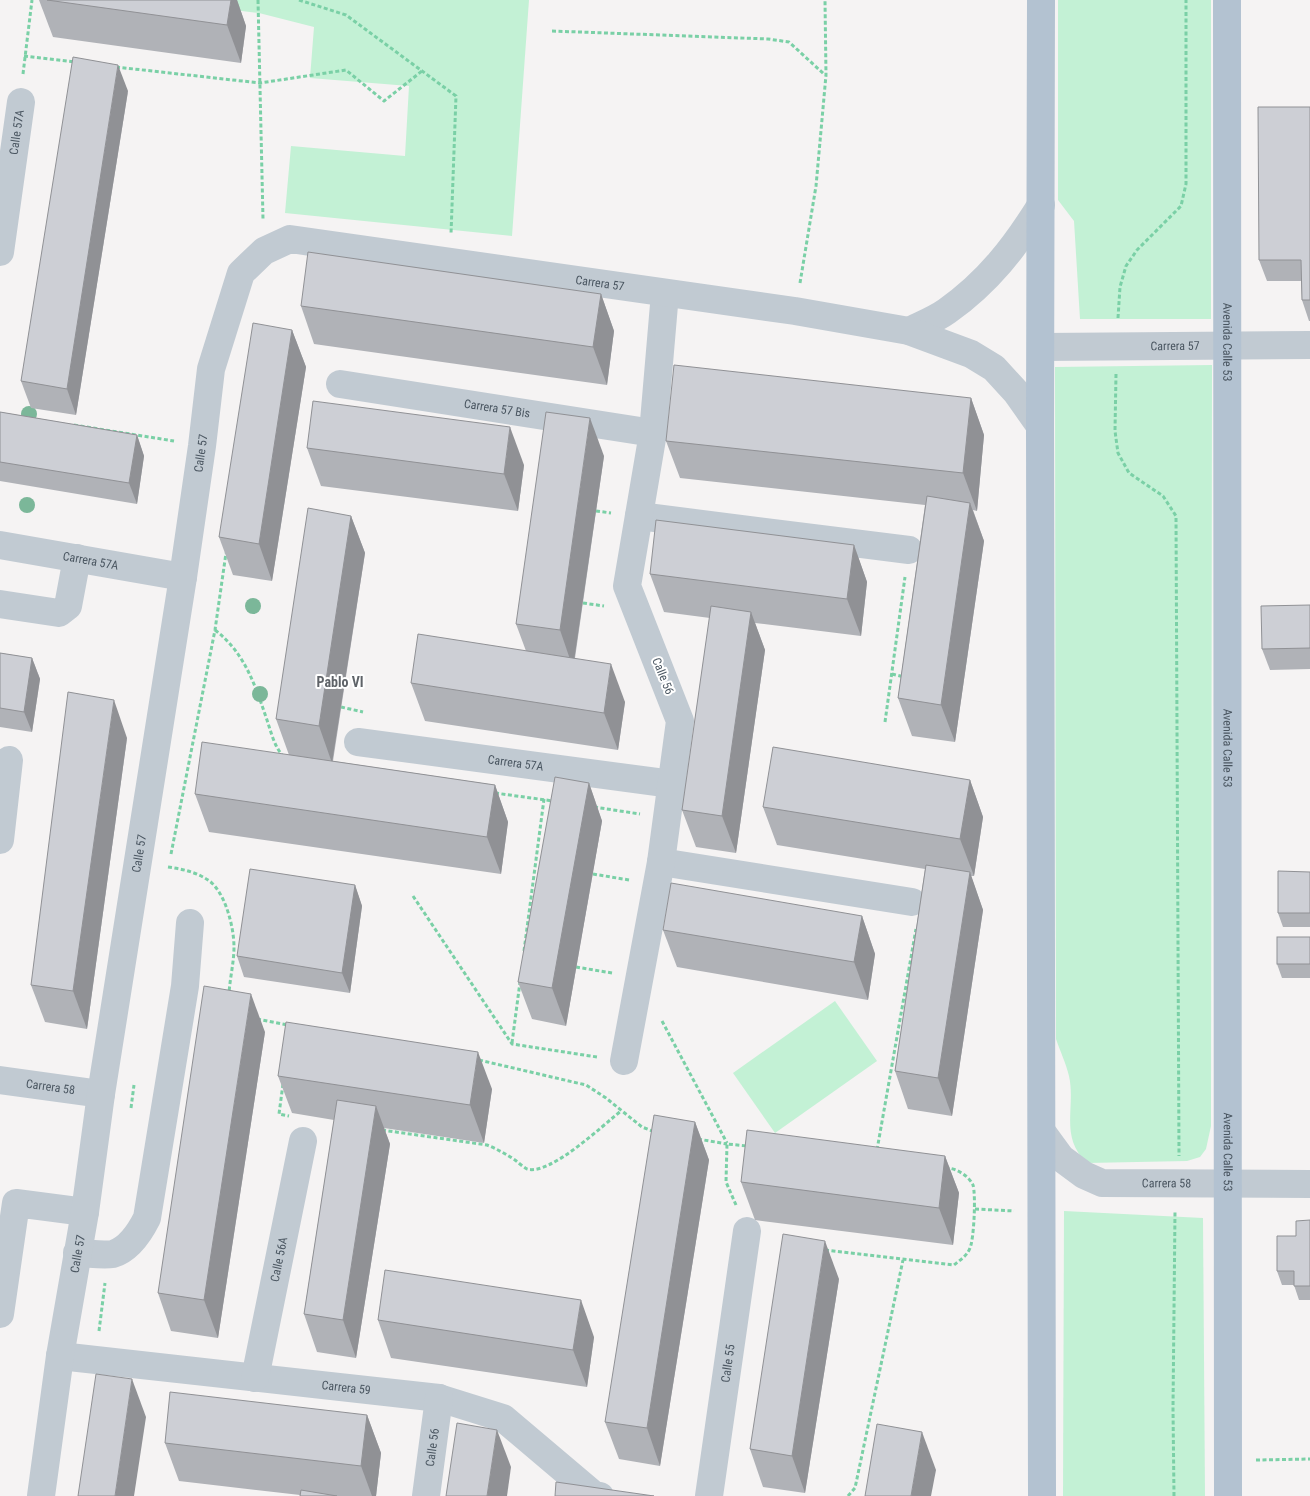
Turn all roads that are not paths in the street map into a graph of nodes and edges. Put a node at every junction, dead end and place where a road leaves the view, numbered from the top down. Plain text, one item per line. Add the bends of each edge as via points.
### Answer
1 (1041, 0) edge
2 (1227, 0) edge
3 (21, 102) road end
4 (1041, 205) junction
5 (290, 239) joint
6 (0, 252) edge
7 (665, 293) junction
8 (909, 331) junction
9 (1227, 345) junction
10 (1310, 345) edge
11 (1041, 347) junction
12 (340, 384) dead end
13 (1040, 426) junction
14 (653, 433) junction
15 (639, 516) junction
16 (0, 545) edge
17 (909, 550) road end
18 (77, 558) junction
19 (183, 577) junction
20 (0, 604) edge
21 (358, 742) dead end
22 (9, 760) dead end
23 (672, 784) junction
24 (0, 840) edge
25 (659, 874) junction
26 (912, 902) road end
27 (190, 922) dead end
28 (624, 1061) road end
29 (0, 1080) edge
30 (102, 1094) junction
31 (299, 1129) road end
32 (1042, 1132) junction
33 (1227, 1184) junction
34 (1310, 1184) edge
35 (85, 1212) junction
36 (746, 1231) road end
37 (77, 1253) junction
38 (0, 1314) edge
39 (60, 1356) junction
40 (255, 1378) junction
41 (440, 1398) junction
42 (41, 1496) edge
43 (426, 1496) edge
44 (600, 1496) edge
45 (708, 1496) edge
46 (1042, 1496) edge
47 (1228, 1496) edge

1 - 4 main road
2 - 9 main road, Avenida Calle 53
3 - 6 street, Calle 57A
4 - 8 street via 1019,241 973,290 946,312
4 - 11 main road
5 - 7 street, Carrera 57
5 - 19 street, Calle 57 via 264,251 241,273 211,369
7 - 8 street, Carrera 57
7 - 14 street, Calle 56
8 - 13 street, Carrera 57 via 970,354 994,368
9 - 10 street, Carrera 57
9 - 11 street, Carrera 57
9 - 33 main road, Avenida Calle 53
11 - 13 main road
12 - 14 street, Carrera 57 Bis
13 - 32 main road
14 - 15 street, Calle 56
15 - 17 street
15 - 23 street, Calle 56 via 627,586 680,721
16 - 18 street, Carrera 57A
18 - 19 street, Carrera 57A
18 - 20 street via 68,606 59,613
19 - 30 street, Calle 57
21 - 23 street, Carrera 57A
22 - 24 street
23 - 25 street, Calle 56
25 - 26 street
25 - 28 street, Calle 56
27 - 37 street via 185,986 147,1218 132,1242 123,1249 109,1254
29 - 30 street, Carrera 58
30 - 35 street, Calle 57
31 - 40 street, Calle 56A
32 - 33 street, Carrera 58 via 1061,1158 1084,1175 1102,1183
32 - 46 main road
33 - 34 street, Carrera 58
33 - 47 main road, Avenida Calle 53
35 - 37 street, Calle 57
35 - 38 street via 16,1203
36 - 45 street, Calle 55
37 - 39 street, Calle 57
39 - 40 street, Carrera 59
39 - 42 street, Calle 57
40 - 41 street, Carrera 59
41 - 43 street, Calle 56
41 - 44 street, Carrera 59 via 504,1418 594,1495

